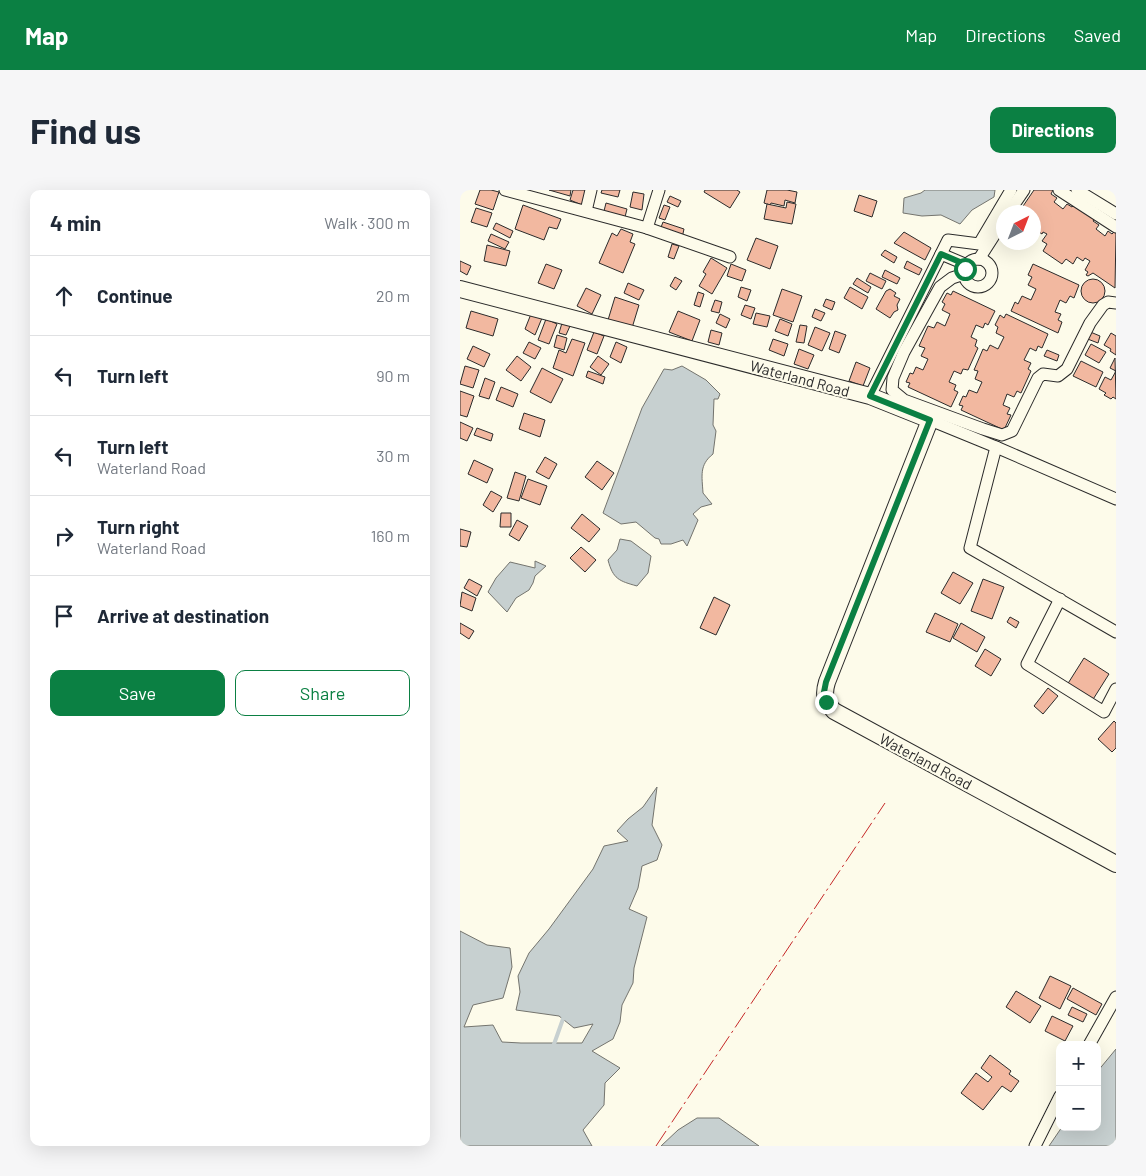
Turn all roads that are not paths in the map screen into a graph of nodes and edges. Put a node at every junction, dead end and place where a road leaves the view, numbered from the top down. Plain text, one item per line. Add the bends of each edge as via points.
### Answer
1 (505, 190) edge
2 (591, 190) edge
3 (659, 190) edge
4 (1011, 190) edge
5 (1024, 190) edge
6 (1059, 190) edge
7 (1085, 192) edge
8 (1014, 205) edge
9 (586, 211) junction
10 (1116, 214) edge
11 (1116, 227) edge
12 (647, 228) junction
13 (996, 232) edge
14 (941, 254) junction
15 (730, 257) dead end
16 (979, 259) junction
17 (965, 269) junction
18 (460, 289) edge
19 (1116, 303) edge
20 (870, 396) junction
21 (930, 420) junction
22 (996, 447) junction
23 (1116, 499) edge
24 (1060, 600) junction
25 (1116, 632) edge
26 (1116, 689) edge
27 (1116, 864) edge
28 (1116, 997) edge
29 (1091, 1041) edge
30 (1056, 1104) edge
31 (1035, 1146) edge

1 - 9 street
2 - 9 street
3 - 12 street
4 - 14 street via 979,244 948,240
5 - 8 street
6 - 11 street
7 - 10 street
9 - 12 street
12 - 15 street
13 - 16 street
14 - 17 street
14 - 20 street
16 - 17 street via 970,262
16 - 17 street via 987,262 992,270 988,283 980,287 971,285
17 - 19 street via 940,288 904,352 892,378 892,390 904,400 1002,435 1012,432 1038,378 1042,374 1058,376 1068,369 1102,305
18 - 20 main road, Waterland Road
20 - 21 main road, Waterland Road
21 - 22 street
21 - 27 main road, Waterland Road via 826,682 826,702 834,711
22 - 23 street
22 - 24 street via 970,548
24 - 25 street
24 - 26 street via 1027,664 1104,712
28 - 29 street
30 - 31 street

